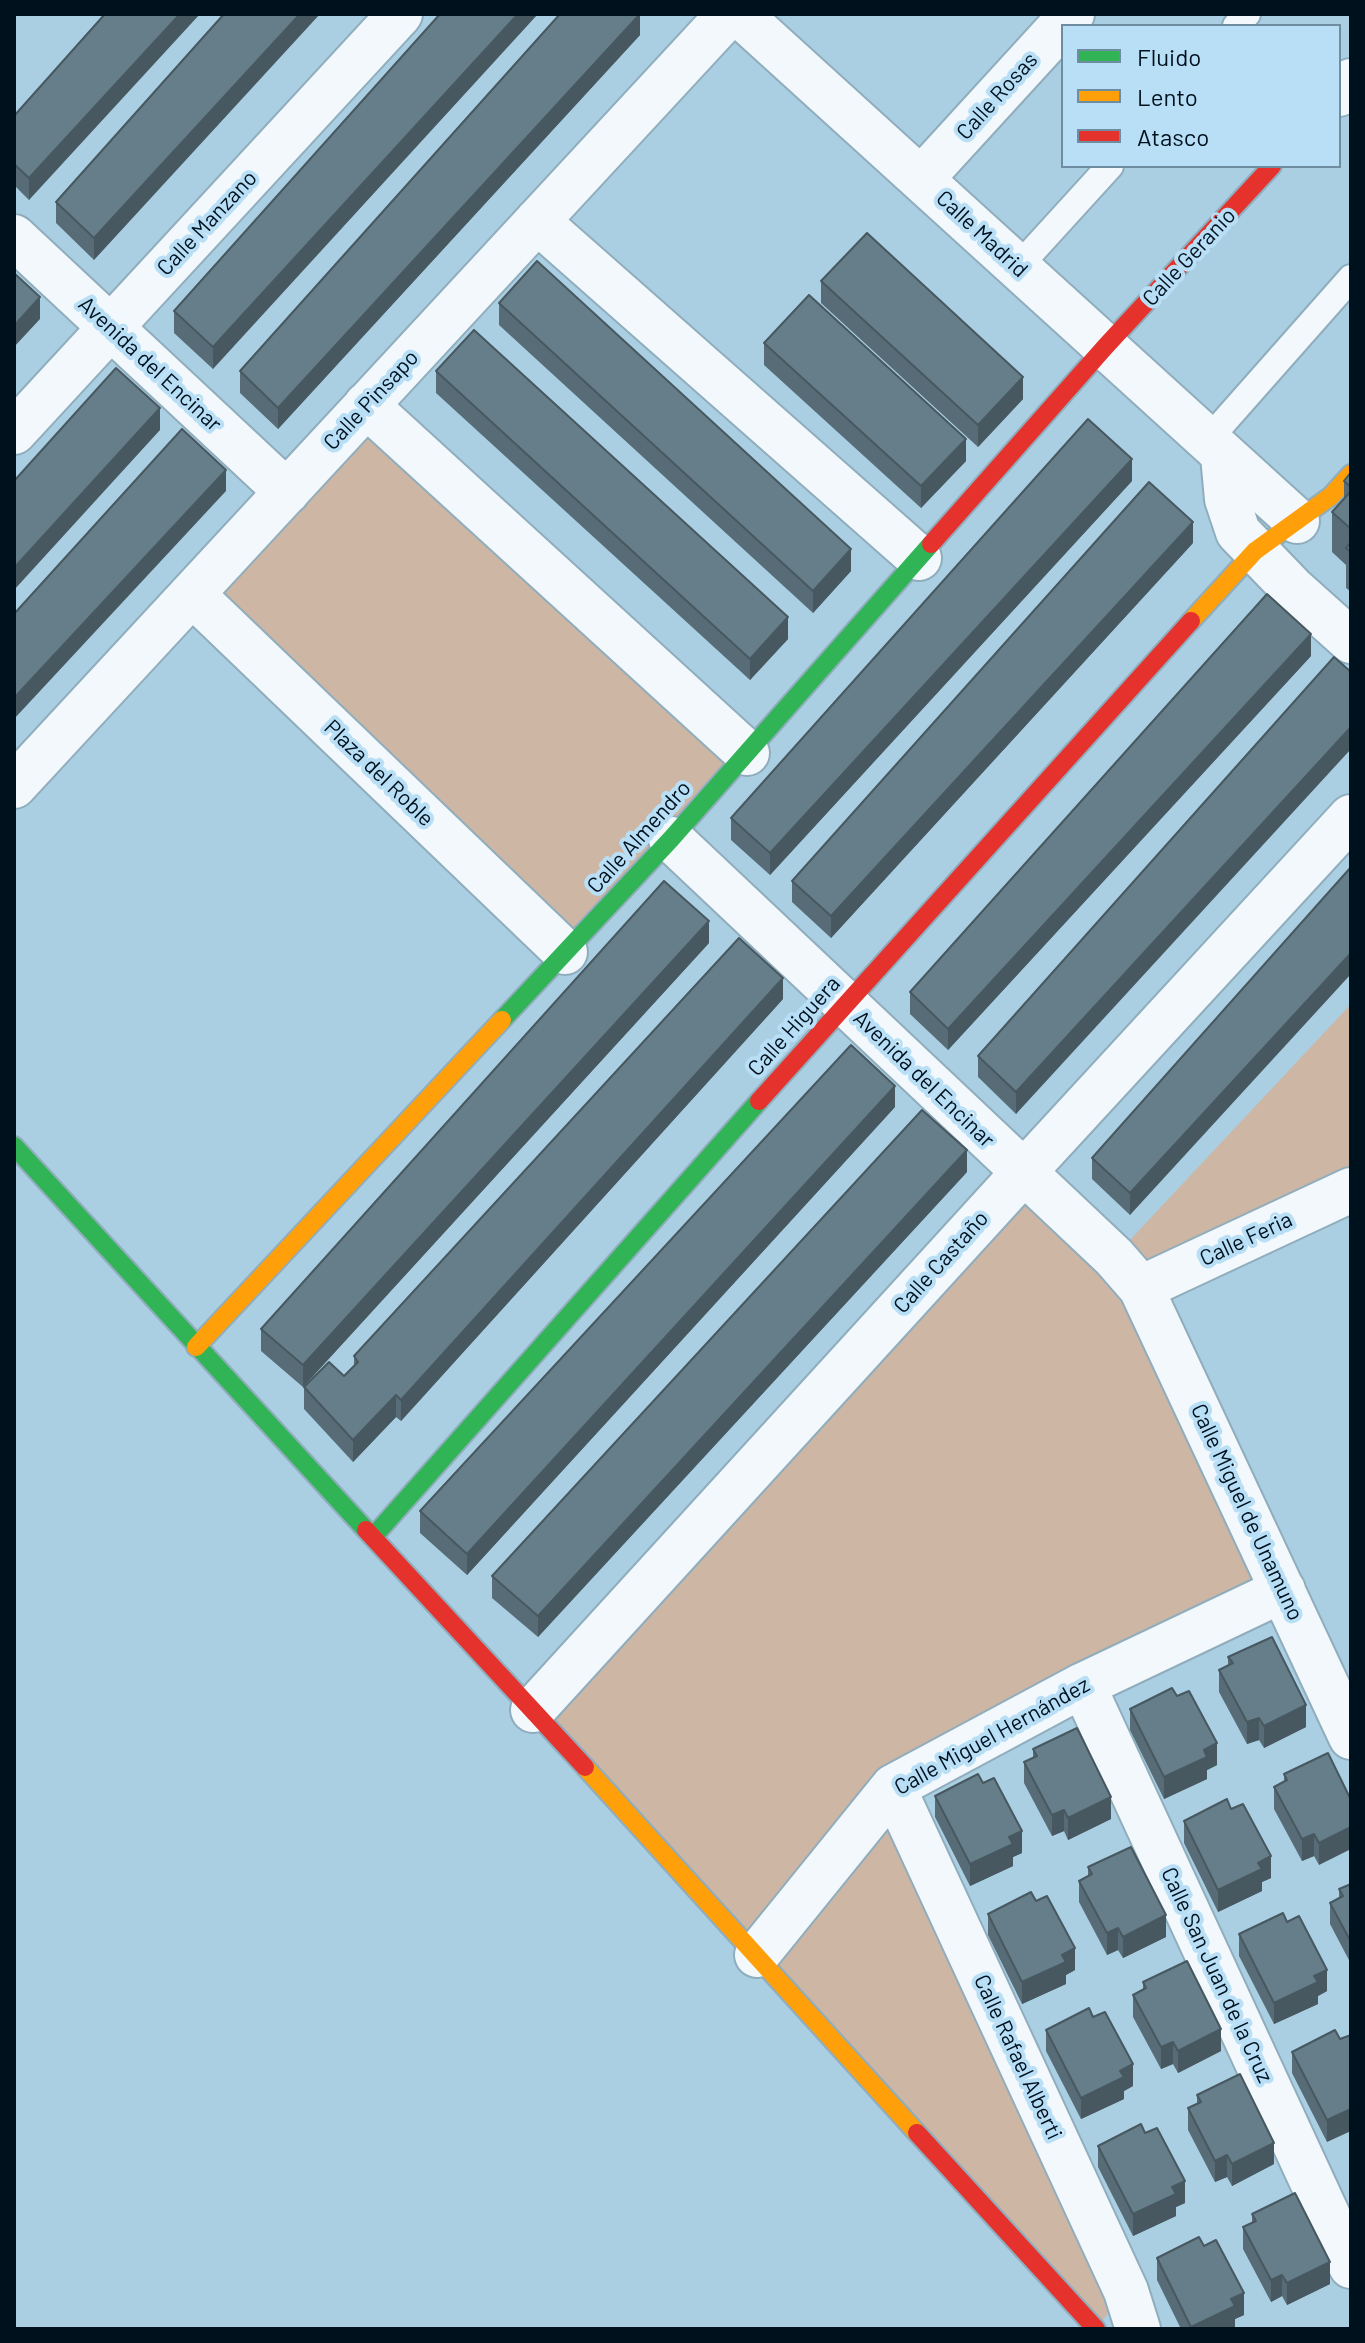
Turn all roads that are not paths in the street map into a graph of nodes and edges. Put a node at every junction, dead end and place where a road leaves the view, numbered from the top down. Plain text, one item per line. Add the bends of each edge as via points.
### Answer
1 (400, 14) edge
2 (729, 14) edge
3 (739, 14) edge
4 (1061, 26) edge
5 (1108, 168) edge
6 (1270, 168) edge
7 (922, 178) junction
8 (537, 221) junction
9 (14, 237) edge
10 (1018, 267) junction
11 (1351, 278) edge
12 (111, 327) junction
13 (1105, 347) junction
14 (366, 405) junction
15 (14, 432) edge
16 (1215, 448) junction
17 (1351, 474) edge
18 (287, 492) junction
19 (1297, 521) junction
20 (1255, 551) junction
21 (919, 558) junction
22 (192, 594) junction
23 (1351, 641) edge
24 (747, 753) junction
25 (14, 786) edge
26 (1351, 817) edge
27 (671, 839) junction
28 (565, 952) junction
29 (845, 1004) junction
30 (14, 1146) edge
31 (1023, 1173) junction
32 (1351, 1190) edge
33 (1141, 1288) junction
34 (196, 1347) junction
35 (373, 1537) junction
36 (1283, 1590) junction
37 (1083, 1685) junction
38 (533, 1710) junction
39 (1351, 1737) edge
40 (893, 1787) junction
41 (757, 1955) junction
42 (1351, 2266) edge
43 (1096, 2329) edge
44 (1138, 2329) edge

1 - 12 street, Calle Manzano
2 - 8 street, Calle Pinsapo
3 - 7 street, Calle Madrid
4 - 7 street, Calle Rosas
5 - 10 lane
6 - 13 street, Calle Geranio
7 - 10 street, Calle Madrid
8 - 14 street, Calle Pinsapo
8 - 21 street
9 - 12 street, Avenida del Encinar
10 - 13 street, Calle Madrid
11 - 16 lane
12 - 15 street, Calle Manzano
12 - 18 street, Avenida del Encinar
13 - 16 street, Calle Madrid
13 - 21 street, Calle Almendro
14 - 18 street, Calle Pinsapo
14 - 24 street
16 - 19 street, Calle Madrid
16 - 20 street via 1238,532
17 - 19 street, Calle Higuera
18 - 22 street, Calle Pinsapo
19 - 20 street, Calle Higuera
20 - 23 street
20 - 29 street, Calle Higuera
21 - 24 street, Calle Almendro
22 - 25 street, Calle Pinsapo
22 - 28 street, Plaza del Roble
24 - 27 street, Calle Almendro
26 - 31 street, Calle Castaño
27 - 28 street, Calle Almendro
27 - 29 street, Avenida del Encinar
28 - 34 street, Calle Almendro
29 - 31 street, Avenida del Encinar
29 - 35 street, Calle Higuera
30 - 34 street
31 - 33 street, Avenida del Encinar
31 - 38 street, Calle Castaño
32 - 33 street, Calle Feria
33 - 36 street, Calle Miguel de Unamuno
34 - 35 street
35 - 38 street
36 - 37 street, Calle Miguel Hernández
36 - 39 street, Calle Miguel de Unamuno
37 - 40 street, Calle Miguel Hernández
37 - 42 street, Calle San Juan de la Cruz
38 - 41 street
40 - 41 street, Calle Miguel Hernández
40 - 44 street, Calle Rafael Alberti via 1126,2291
41 - 43 street

